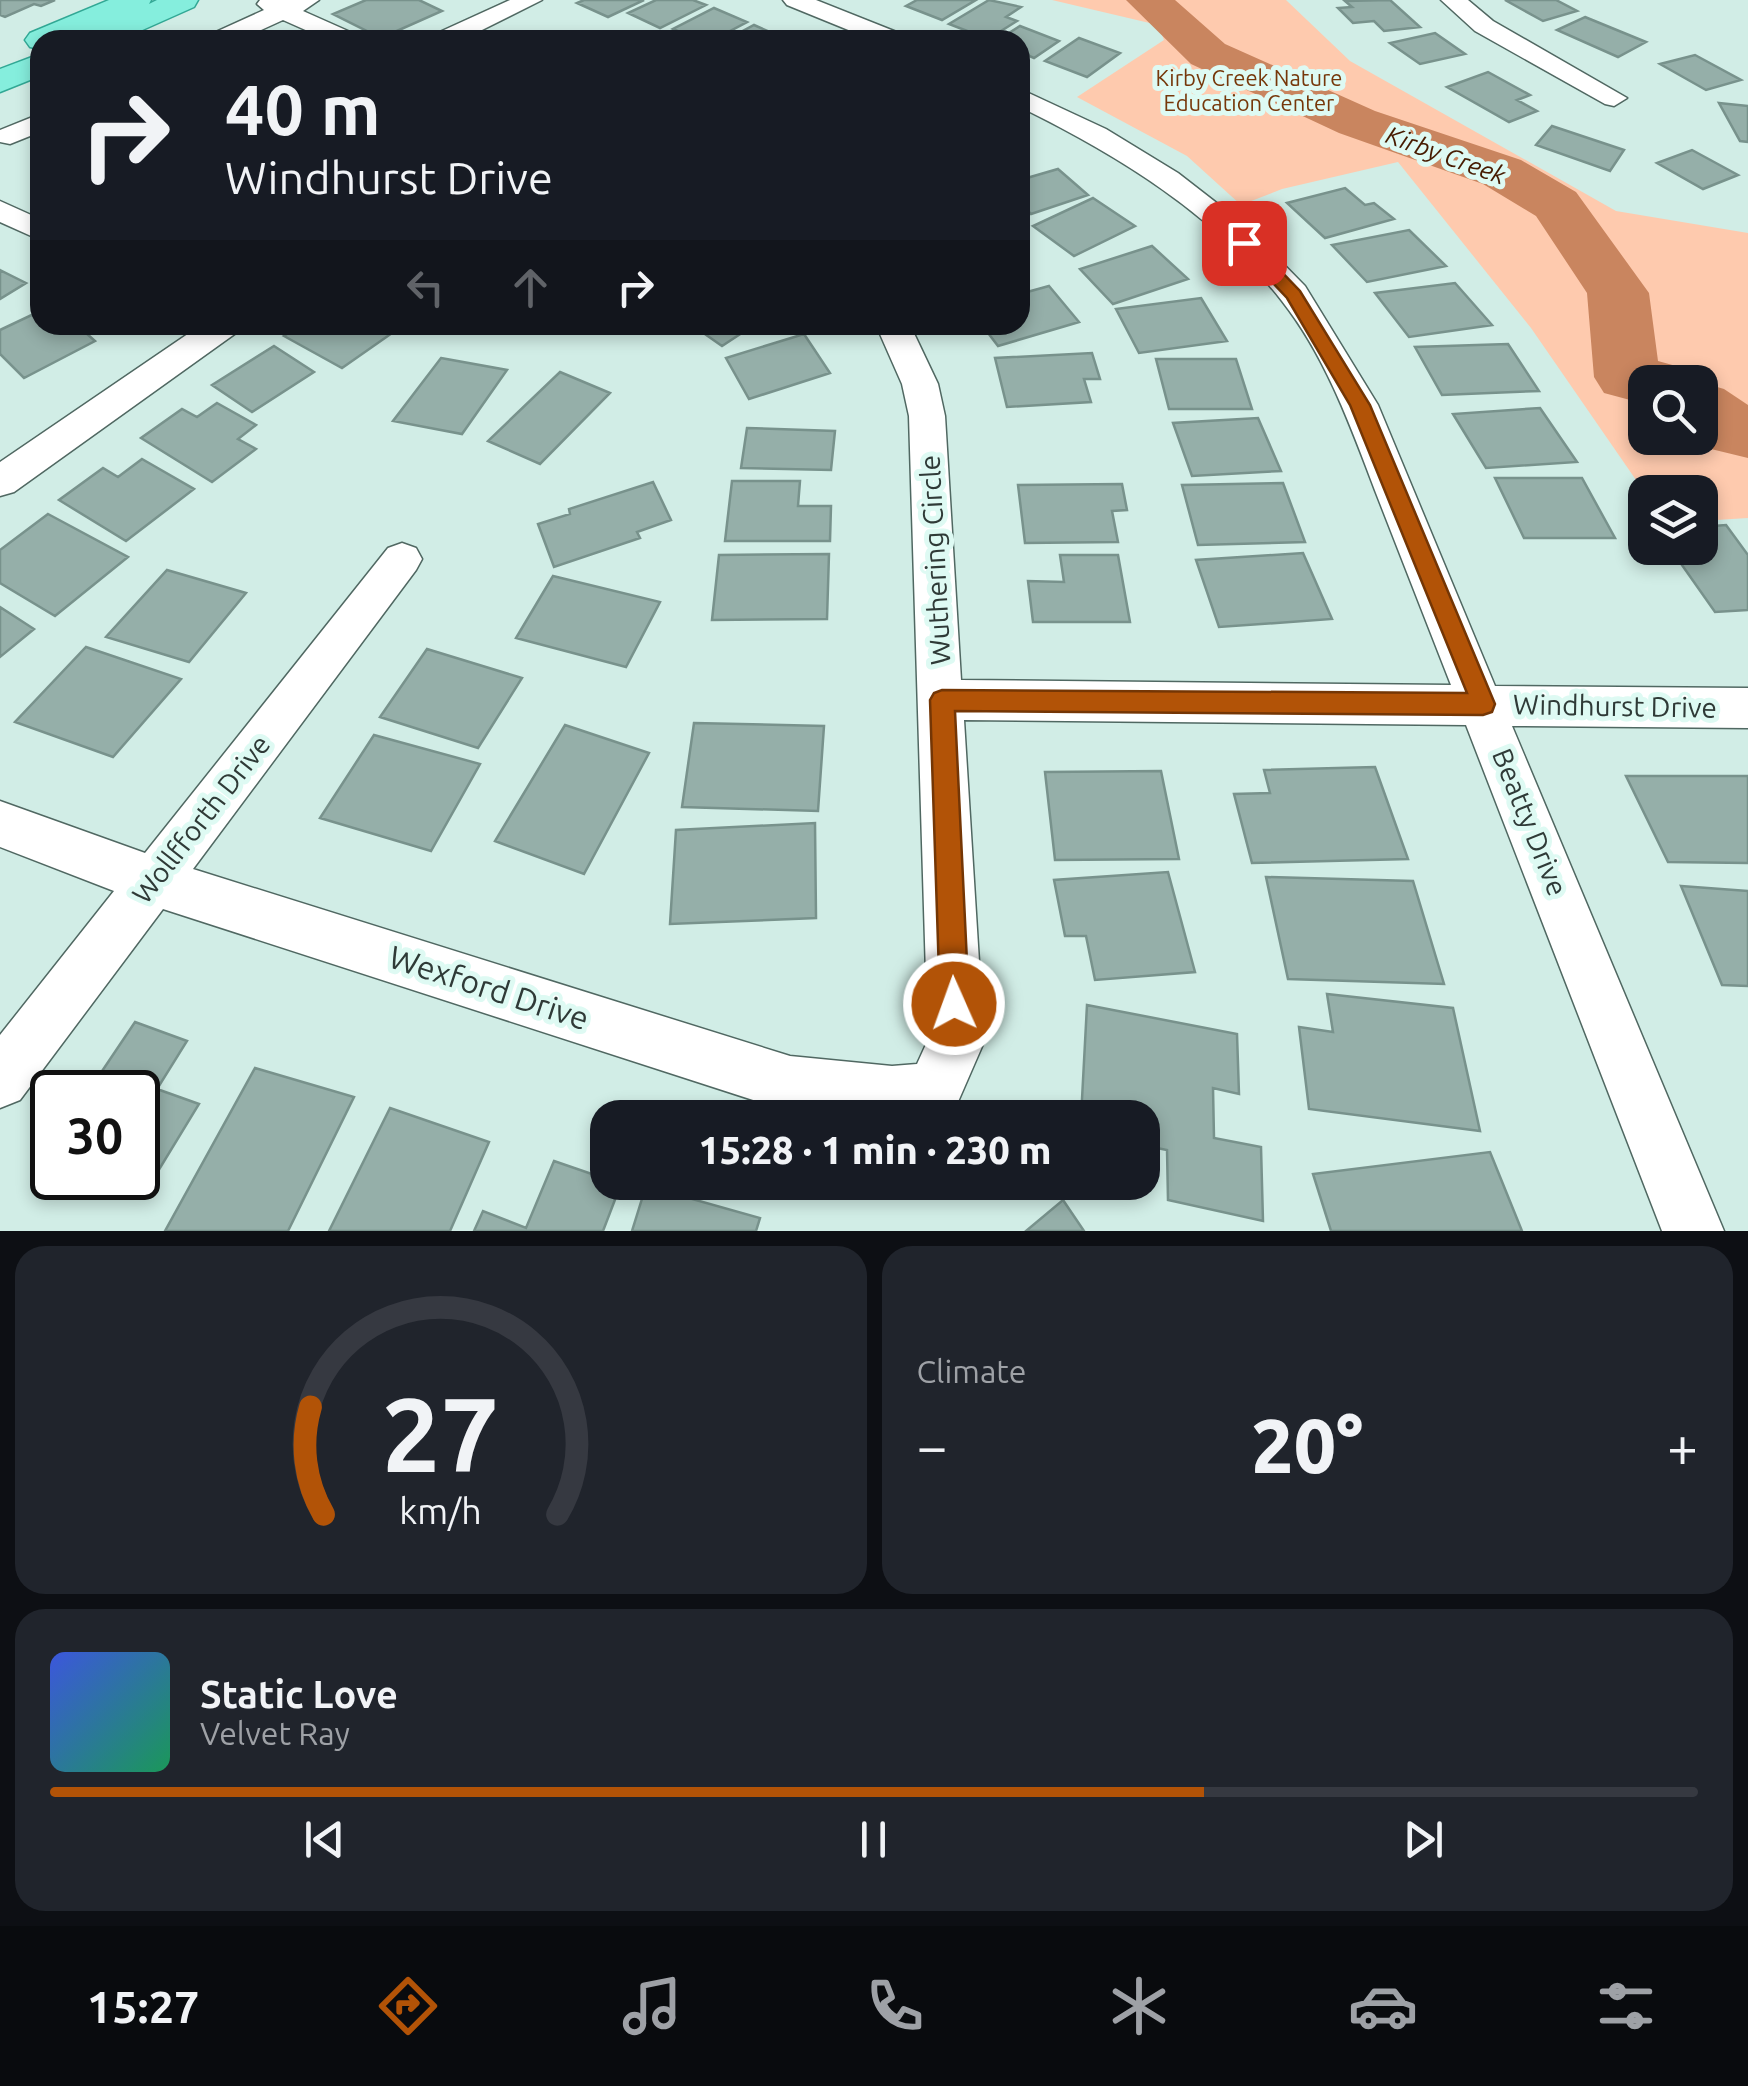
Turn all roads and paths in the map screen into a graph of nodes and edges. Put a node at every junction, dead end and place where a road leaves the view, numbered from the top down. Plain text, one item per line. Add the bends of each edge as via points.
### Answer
1 (136, 0) edge
2 (184, 0) edge
3 (307, 0) edge
4 (530, 0) edge
5 (795, 0) edge
6 (1453, 0) edge
7 (270, 5) edge
8 (65, 30) edge
9 (116, 30) edge
10 (233, 30) edge
11 (326, 30) edge
12 (464, 30) edge
13 (870, 30) edge
14 (30, 45) edge
15 (0, 58) edge
16 (30, 68) edge
17 (0, 82) edge
18 (1614, 98) dead end
19 (1030, 101) edge
20 (30, 127) edge
21 (10, 136) dead end
22 (0, 210) edge
23 (30, 226) edge
24 (208, 335) edge
25 (898, 335) edge
26 (0, 482) edge
27 (402, 559) dead end
28 (942, 700) junction
29 (1483, 704) junction
30 (1748, 708) edge
31 (0, 824) edge
32 (153, 881) junction
33 (956, 1042) joint
34 (0, 1080) edge
35 (1693, 1231) edge

1 - 8 main road
2 - 9 main road
3 - 7 street
4 - 12 street
5 - 13 street
6 - 18 street via 1484,26
7 - 10 street
7 - 11 street
14 - 15 main road
16 - 17 main road
19 - 29 street, Beatty Drive via 1122,148 1198,198 1294,294 1360,405
20 - 21 street
22 - 23 street
24 - 26 street
25 - 28 street, Wuthering Circle via 926,416
27 - 32 street, Wollfforth Drive
28 - 29 street, Windhurst Drive
28 - 33 street, Wuthering Circle
29 - 30 street, Windhurst Drive
29 - 35 street, Beatty Drive
31 - 32 street, Wexford Drive
32 - 33 street, Wexford Drive via 790,1084 892,1095 934,1092
32 - 34 street, Wollfforth Drive

